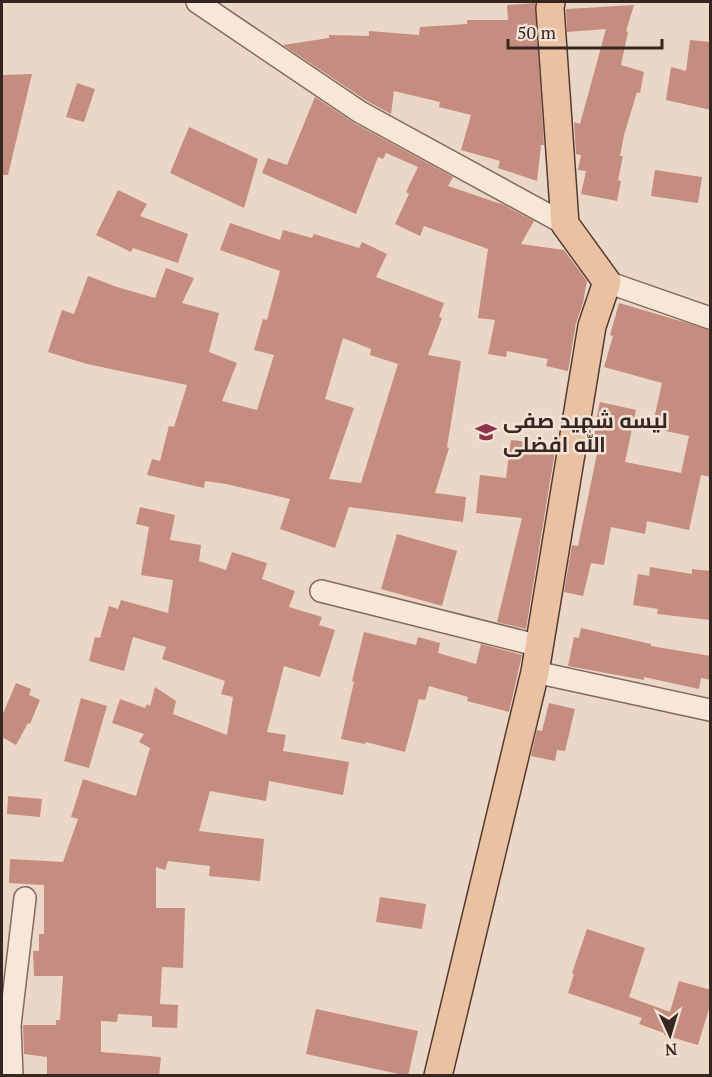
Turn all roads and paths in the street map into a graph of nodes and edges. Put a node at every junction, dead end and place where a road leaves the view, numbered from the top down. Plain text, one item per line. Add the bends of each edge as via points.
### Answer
1 (196, 2) edge
2 (551, 2) edge
3 (565, 224) junction
4 (607, 282) junction
5 (711, 318) edge
6 (321, 591) dead end
7 (537, 659) junction
8 (711, 710) edge
9 (25, 898) dead end
10 (12, 1076) edge
11 (438, 1076) edge

1 - 3 street via 360,112
2 - 3 main road
3 - 4 main road
4 - 5 street
4 - 7 main road via 592,326
6 - 7 street
7 - 8 street
7 - 11 main road
9 - 10 street via 10,1025

